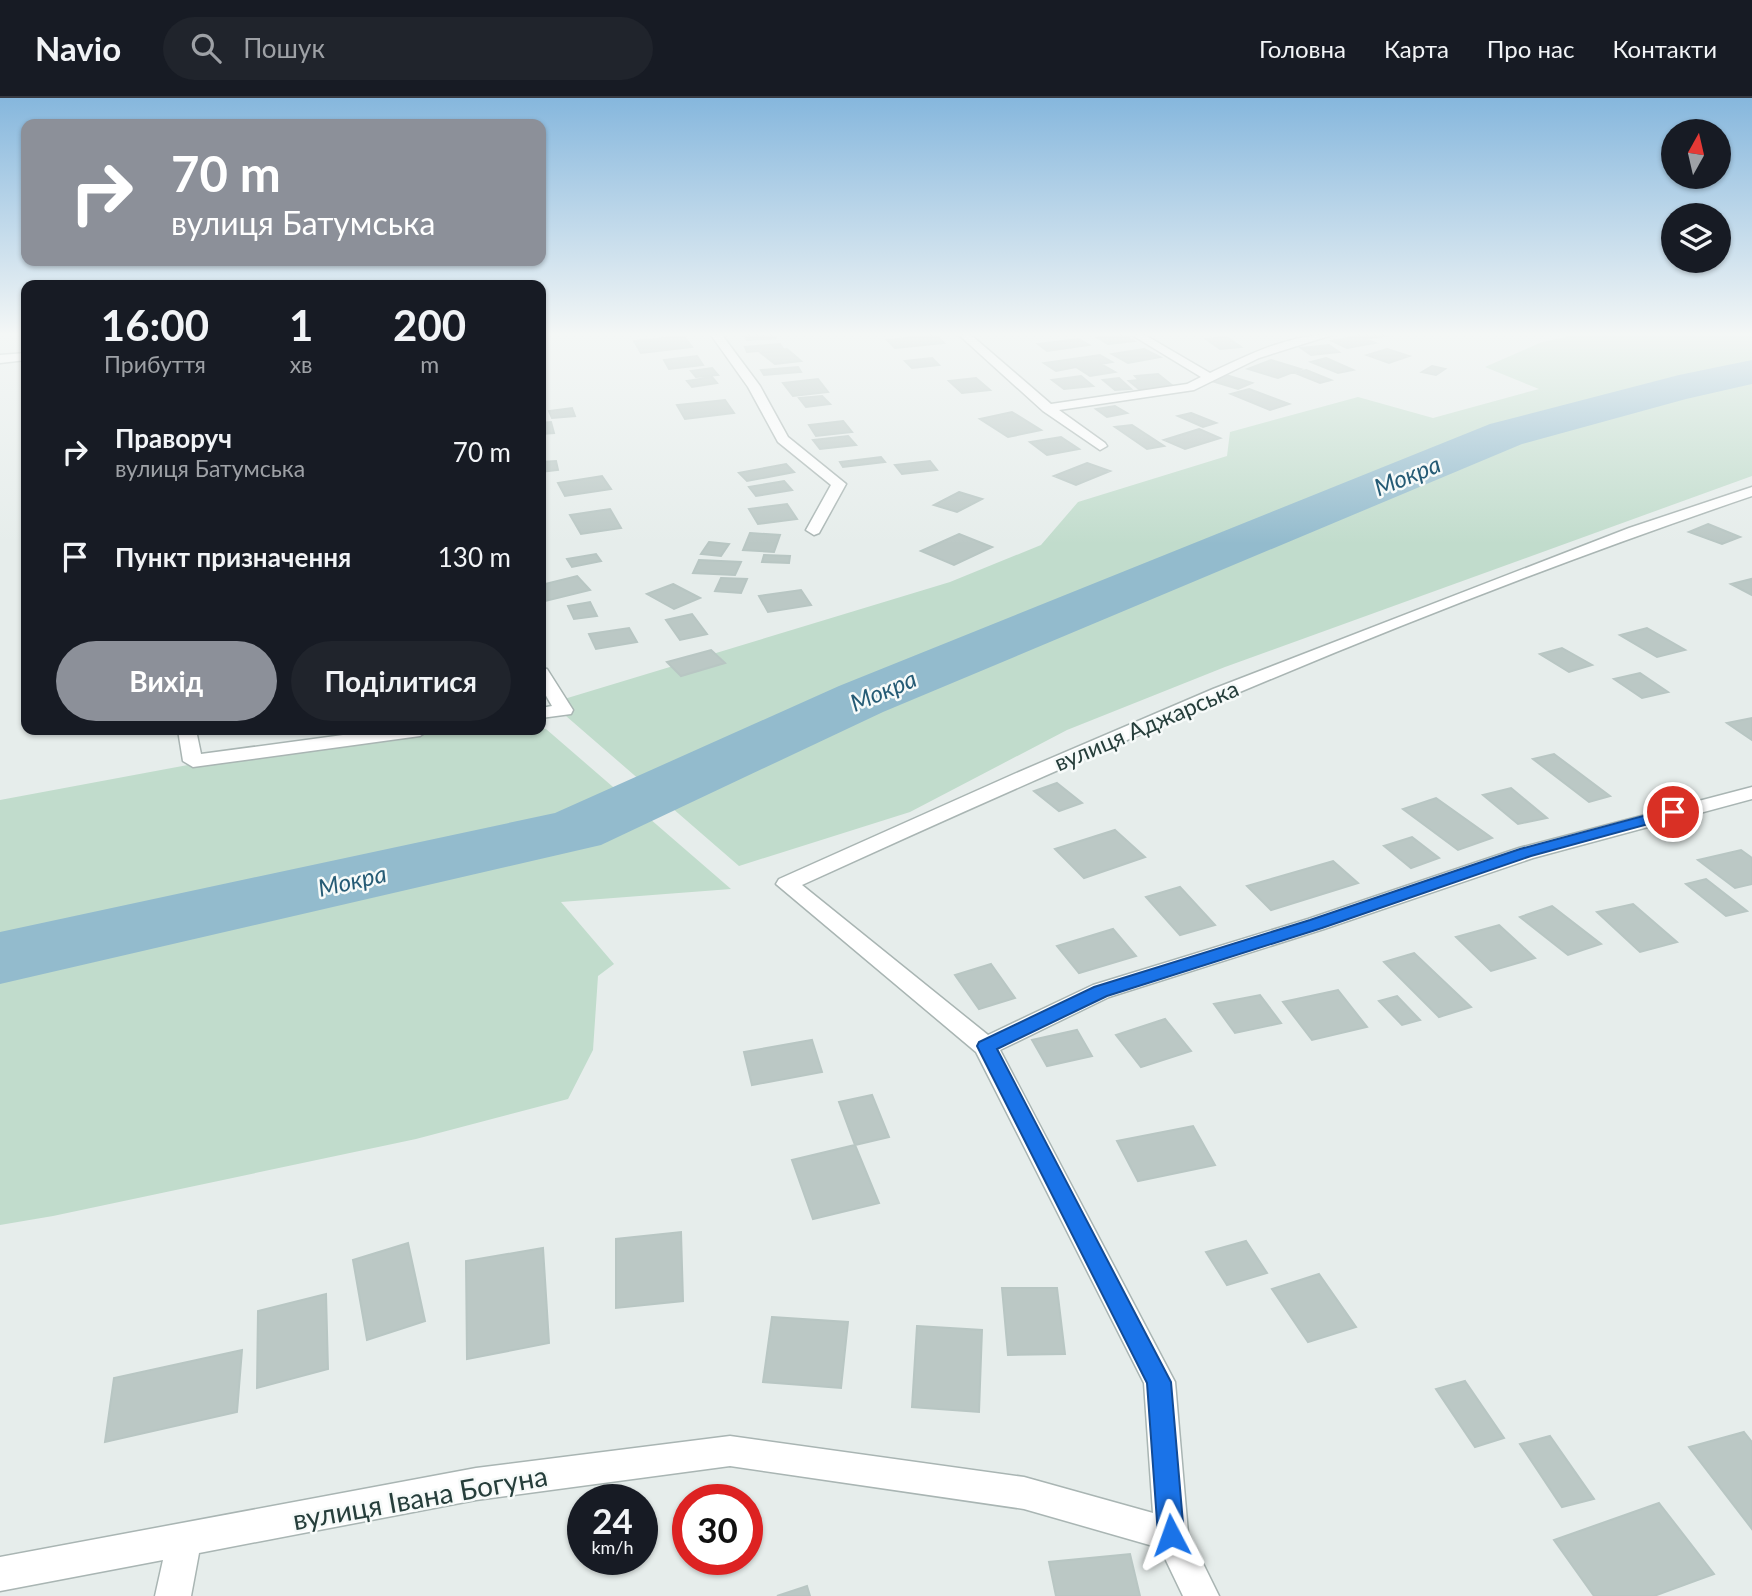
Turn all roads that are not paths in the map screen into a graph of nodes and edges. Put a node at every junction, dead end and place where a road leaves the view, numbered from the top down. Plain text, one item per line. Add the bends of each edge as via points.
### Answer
1 (764, 405) edge
2 (1044, 405) edge
3 (1069, 405) edge
4 (1048, 408) junction
5 (1100, 446) dead end
6 (1752, 491) edge
7 (814, 530) dead end
8 (546, 681) edge
9 (546, 712) edge
10 (188, 735) edge
11 (383, 735) edge
12 (1752, 793) edge
13 (986, 1046) junction
14 (1171, 1535) junction
15 (185, 1538) junction
16 (0, 1574) edge
17 (173, 1596) edge
18 (1202, 1596) edge

1 - 7 street via 783,439 839,484
2 - 4 street
3 - 4 street
4 - 5 street
6 - 13 street, вулиця Аджарська via 1634,531 1219,693 787,884
8 - 9 street via 564,710
10 - 11 street via 193,761
12 - 13 street via 1526,853 1101,991
13 - 14 street via 1159,1382
14 - 15 street, вулиця Івана Богуна via 1024,1493 730,1451 476,1484
14 - 18 street
15 - 16 street, вулиця Івана Богуна
15 - 17 street

